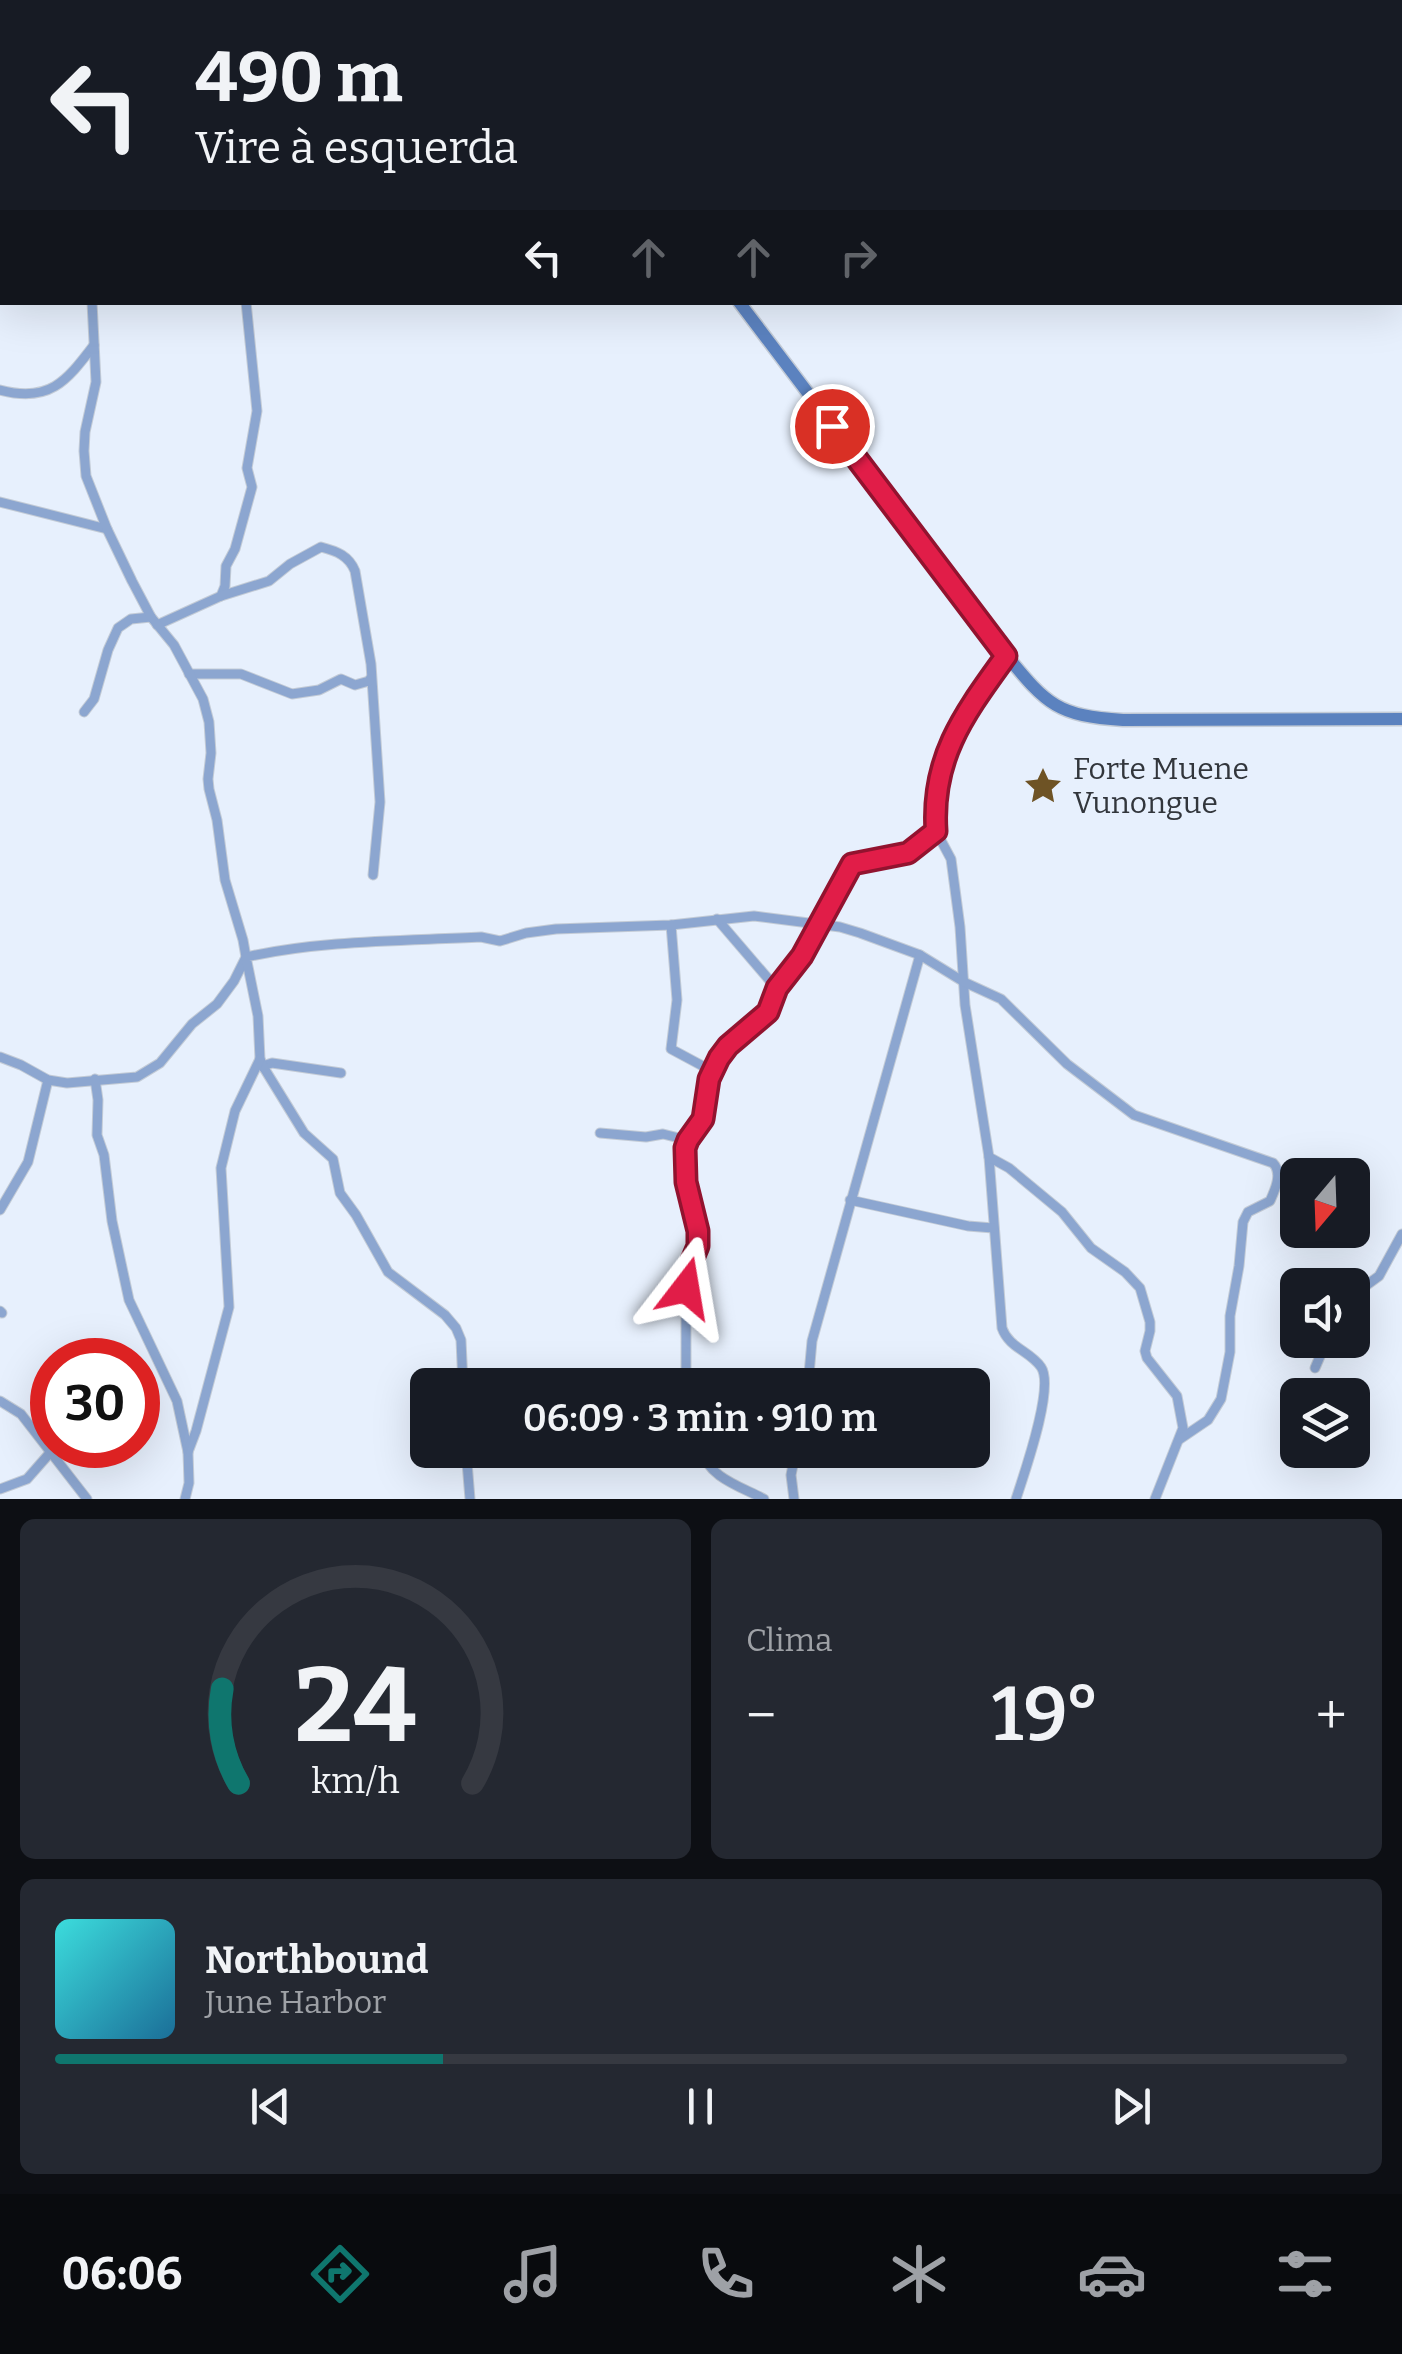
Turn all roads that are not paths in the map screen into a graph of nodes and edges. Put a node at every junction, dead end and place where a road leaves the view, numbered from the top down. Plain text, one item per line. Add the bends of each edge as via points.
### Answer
1 (92, 305) edge
2 (246, 305) edge
3 (742, 305) edge
4 (94, 345) junction
5 (0, 390) edge
6 (0, 502) edge
7 (107, 529) junction
8 (221, 596) junction
9 (154, 621) junction
10 (1006, 656) junction
11 (190, 674) junction
12 (370, 676) junction
13 (84, 712) dead end
14 (1402, 719) edge
15 (936, 831) junction
16 (373, 875) dead end
17 (717, 918) junction
18 (820, 924) junction
19 (671, 925) junction
20 (920, 955) junction
21 (246, 957) junction
22 (964, 982) junction
23 (777, 988) junction
24 (0, 1057) edge
25 (262, 1064) junction
26 (712, 1071) junction
27 (341, 1073) dead end
28 (95, 1079) junction
29 (48, 1080) junction
30 (600, 1133) dead end
31 (688, 1140) junction
32 (989, 1158) junction
33 (850, 1200) junction
34 (0, 1210) edge
35 (993, 1228) junction
36 (1402, 1234) edge
37 (1370, 1283) edge
38 (1319, 1358) edge
39 (462, 1368) edge
40 (686, 1368) edge
41 (810, 1368) edge
42 (1315, 1368) dead end
43 (0, 1401) edge
44 (30, 1427) edge
45 (1180, 1439) junction
46 (188, 1452) junction
47 (37, 1468) edge
48 (61, 1468) edge
49 (467, 1468) edge
50 (709, 1468) edge
51 (792, 1468) edge
52 (0, 1489) edge
53 (87, 1499) edge
54 (185, 1499) edge
55 (470, 1499) edge
56 (764, 1499) edge
57 (794, 1499) edge
58 (1016, 1499) edge
59 (1156, 1499) edge

1 - 4 street
2 - 8 street via 257,411 246,468 252,487
3 - 10 street
4 - 5 street via 51,388 21,396
4 - 7 street via 96,382 84,451 86,476
6 - 7 street
7 - 9 street
8 - 9 street
8 - 12 street via 269,581 322,547 348,557
9 - 11 street
9 - 13 street via 131,619 118,628
10 - 14 street via 1049,702 1091,718
10 - 15 street via 942,764
11 - 12 street via 242,674 300,694 341,679 370,682
11 - 21 street via 210,722 209,789
12 - 16 street via 380,802
15 - 18 street via 908,853 852,864
15 - 22 street via 951,859
17 - 18 street
17 - 19 street
17 - 23 street
18 - 20 street
18 - 23 street
19 - 21 street via 556,930 500,941 321,945
19 - 26 street via 677,1000 671,1049
20 - 22 street
20 - 33 street
21 - 25 street
21 - 28 street via 234,982 160,1063 137,1077
22 - 32 street
22 - 45 street via 1001,999 1058,1056 1129,1112 1278,1168 1270,1201 1243,1222 1221,1400 1208,1420
23 - 26 street via 764,1018 728,1046
24 - 29 street
25 - 27 street
25 - 39 street via 304,1133 333,1159 340,1193 383,1266 456,1328
25 - 46 street via 235,1111 221,1168 229,1307
26 - 31 street via 703,1119
28 - 29 street
28 - 46 street via 98,1135 129,1300 177,1401
29 - 34 street via 28,1162
30 - 31 street
31 - 40 street via 686,1182 698,1246 686,1288
32 - 35 street
32 - 45 street via 1062,1212 1091,1248 1140,1288 1150,1322 1147,1358 1177,1396
33 - 35 street
33 - 41 street
35 - 58 street via 1002,1328 1046,1380
36 - 37 street
38 - 42 street
43 - 44 street
45 - 59 street
46 - 54 street
47 - 52 street
48 - 53 street
49 - 55 street
50 - 56 street
51 - 57 street

